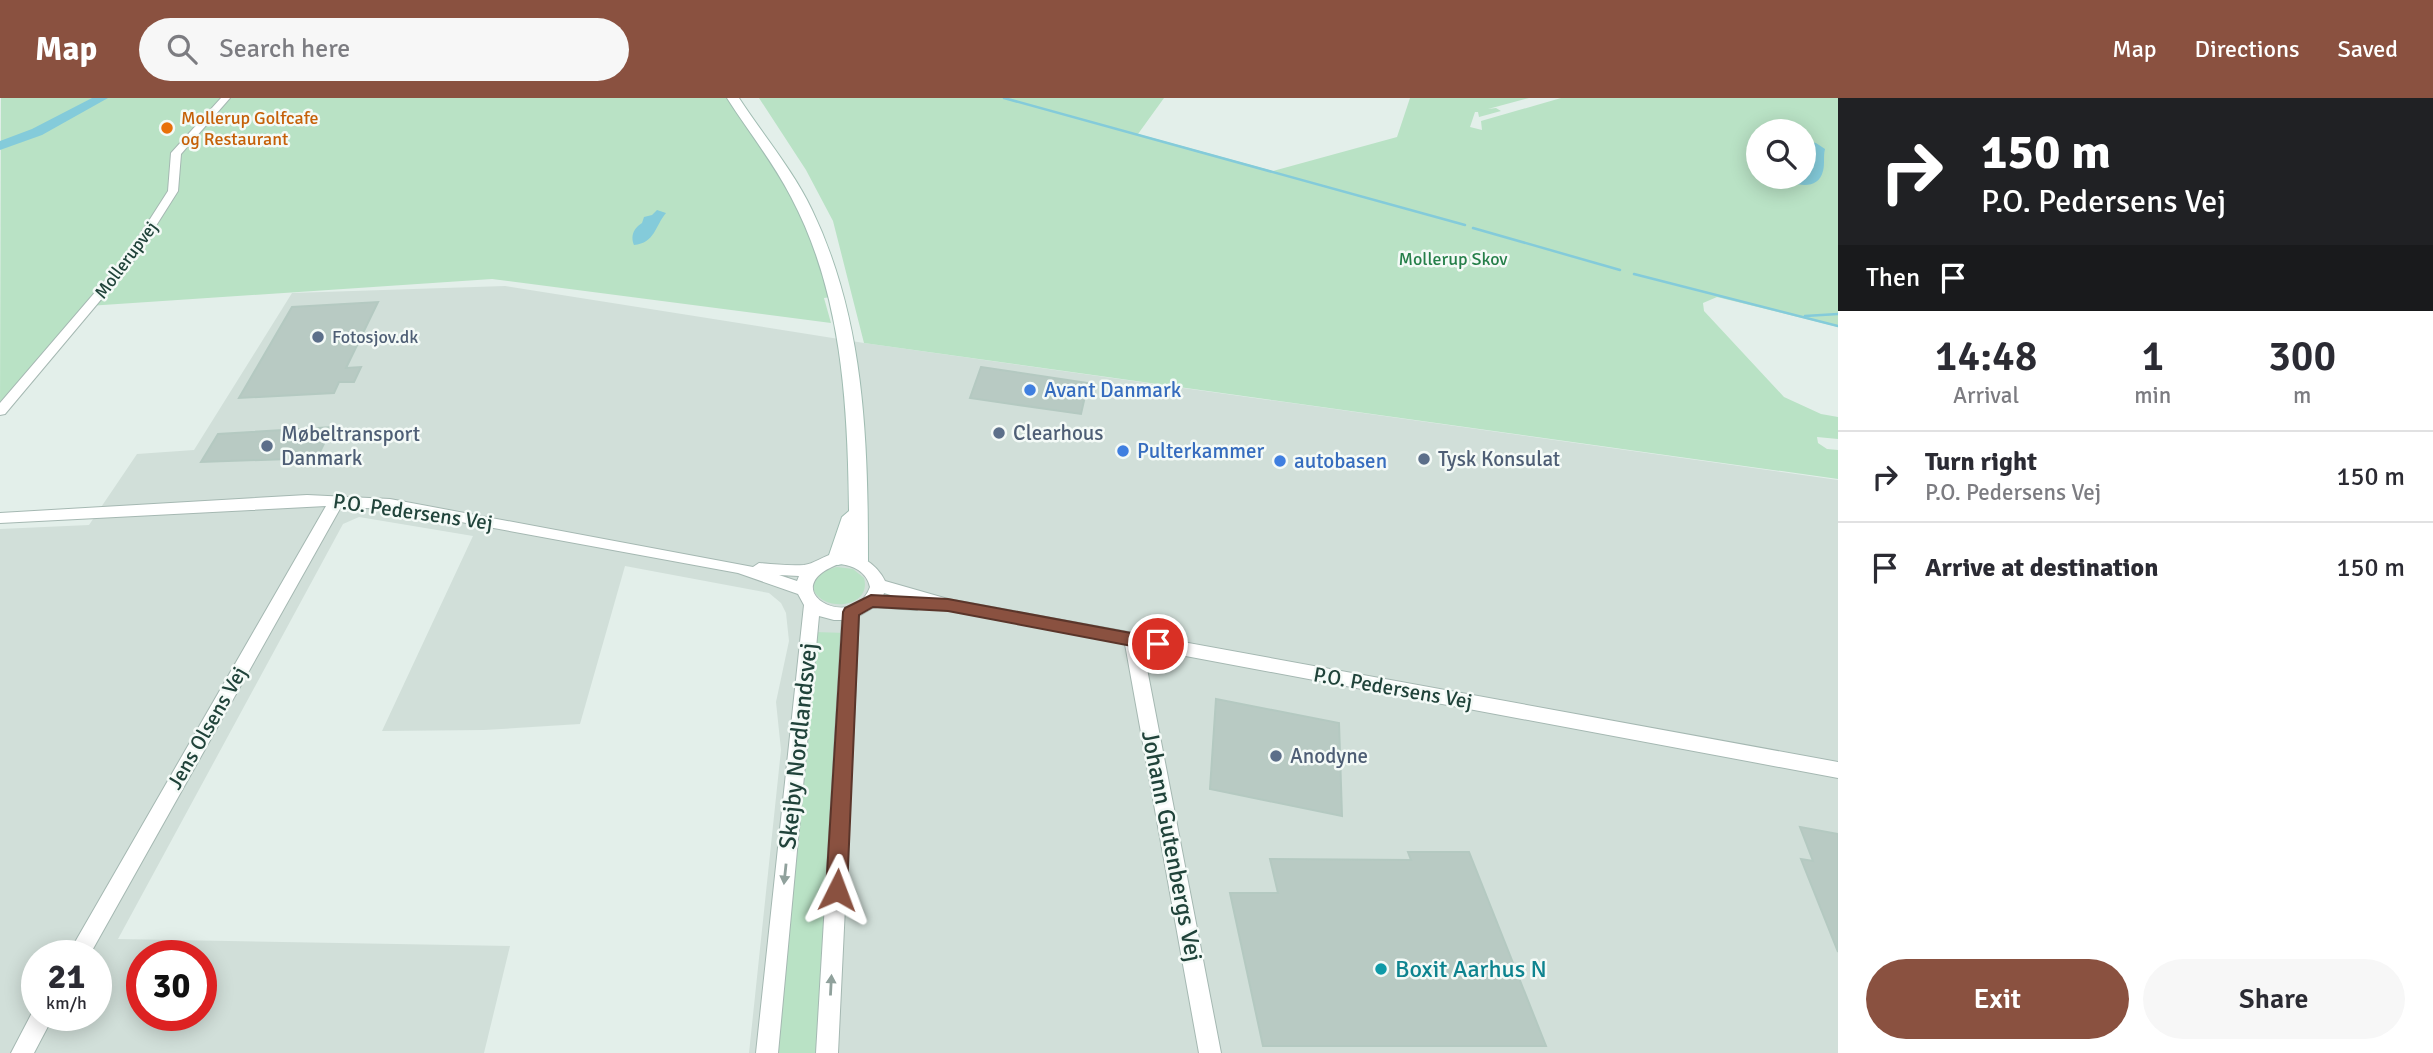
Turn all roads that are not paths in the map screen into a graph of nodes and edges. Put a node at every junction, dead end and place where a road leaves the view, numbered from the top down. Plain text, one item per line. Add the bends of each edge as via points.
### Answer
1 (226, 98) edge
2 (733, 98) edge
3 (0, 411) edge
4 (337, 500) junction
5 (0, 518) edge
6 (848, 559) junction
7 (739, 568) junction
8 (810, 571) junction
9 (877, 585) junction
10 (807, 598) junction
11 (871, 601) junction
12 (948, 605) junction
13 (851, 612) junction
14 (1133, 640) junction
15 (1838, 770) edge
16 (86, 940) edge
17 (34, 1031) edge
18 (22, 1053) edge
19 (767, 1053) edge
20 (827, 1053) edge
21 (1210, 1053) edge

1 - 3 street, Mollerupvej via 176,153 173,191 131,257
2 - 6 street via 805,209 842,317 855,398 859,498
4 - 5 street, P.O. Pedersens Vej
4 - 7 street, P.O. Pedersens Vej via 420,509
4 - 16 street, Jens Olsens Vej
6 - 8 street via 827,560
6 - 9 street via 872,571
7 - 8 street, P.O. Pedersens Vej
7 - 10 street, P.O. Pedersens Vej
8 - 10 street
9 - 11 street
9 - 12 street, P.O. Pedersens Vej
10 - 13 street via 830,614
10 -> 19 street, Skejby Nordlandsvej
11 - 12 street, P.O. Pedersens Vej
11 - 13 street
12 - 14 street, P.O. Pedersens Vej
20 -> 13 street, Skejby Nordlandsvej
14 - 15 street, P.O. Pedersens Vej
14 - 21 street, Johann Gutenbergs Vej
17 - 18 street

